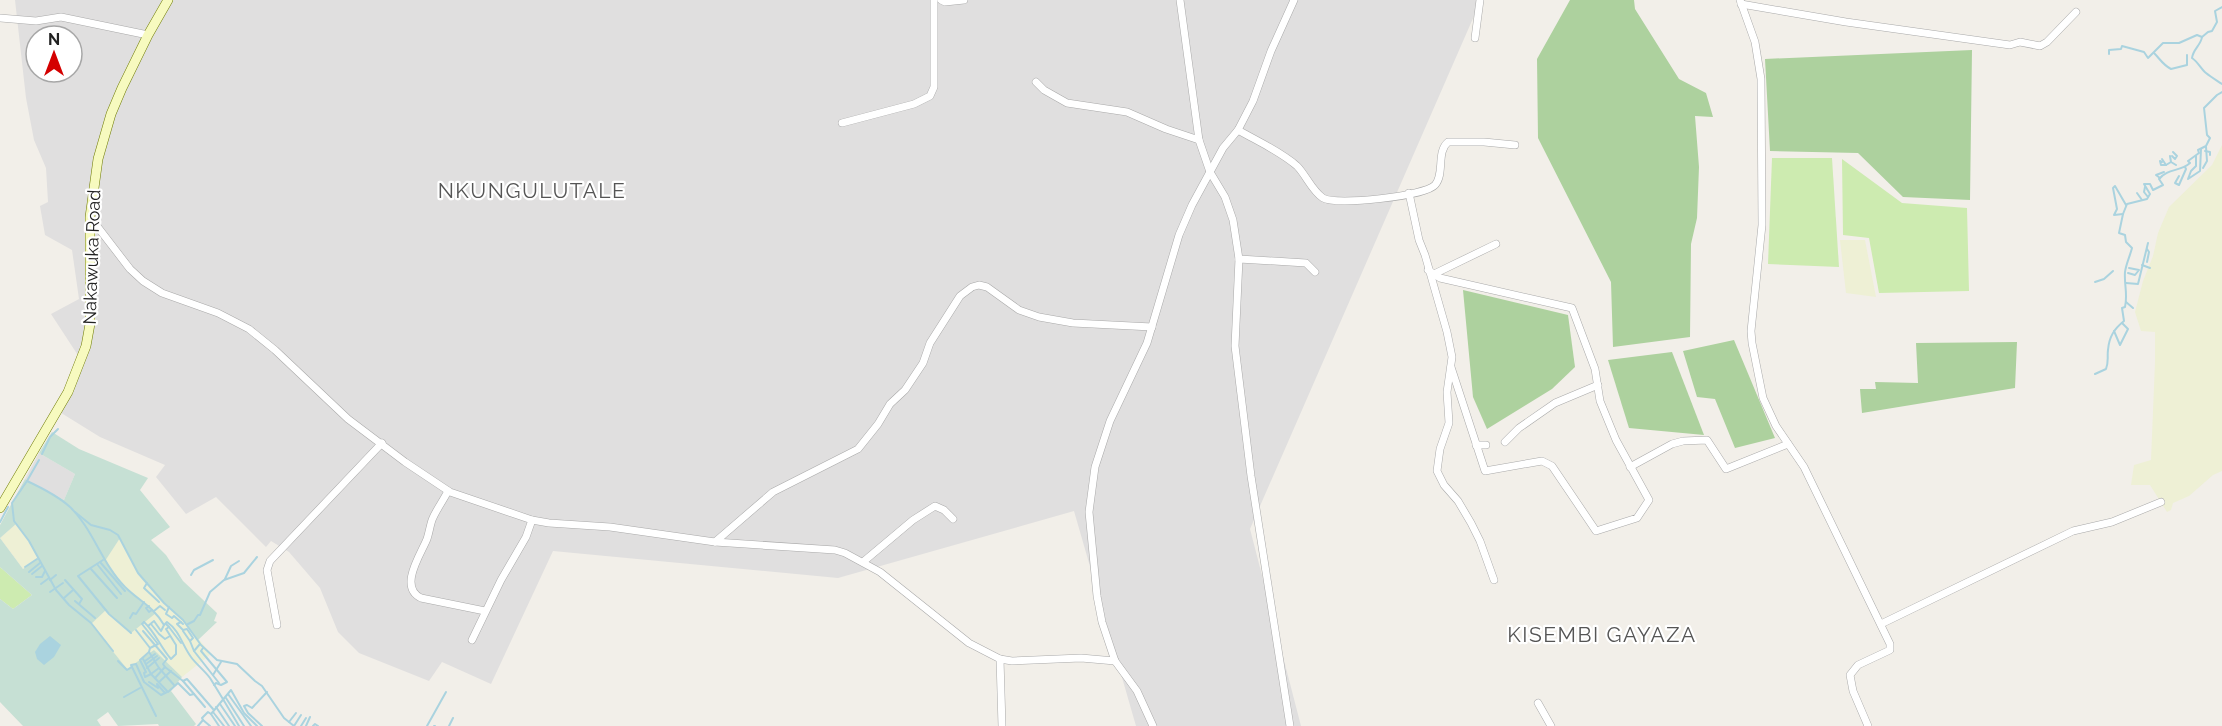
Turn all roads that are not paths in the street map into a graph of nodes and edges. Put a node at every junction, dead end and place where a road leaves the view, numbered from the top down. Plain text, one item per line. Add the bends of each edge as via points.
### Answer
1 (934, 0) edge
2 (942, 0) edge
3 (964, 0) edge
4 (1180, 0) edge
5 (1294, 0) edge
6 (1480, 0) edge
7 (164, 1) edge
8 (1740, 2) edge
9 (2076, 12) dead end
10 (0, 18) edge
11 (148, 35) junction
12 (1475, 38) dead end
13 (1036, 82) dead end
14 (842, 123) dead end
15 (1238, 130) junction
16 (1199, 140) junction
17 (1515, 146) dead end
18 (1210, 172) junction
19 (1409, 193) junction
20 (90, 217) junction
21 (1496, 244) dead end
22 (1239, 259) junction
23 (1315, 272) dead end
24 (1431, 272) junction
25 (1152, 327) junction
26 (1450, 367) junction
27 (1598, 385) junction
28 (1505, 442) dead end
29 (382, 443) junction
30 (1788, 444) junction
31 (1476, 445) junction
32 (1486, 445) dead end
33 (1630, 467) junction
34 (448, 491) junction
35 (2161, 502) dead end
36 (0, 508) edge
37 (953, 519) dead end
38 (532, 520) junction
39 (715, 542) junction
40 (863, 562) junction
41 (1494, 580) dead end
42 (485, 611) junction
43 (1881, 624) junction
44 (277, 626) dead end
45 (472, 640) dead end
46 (1000, 659) junction
47 (1115, 661) junction
48 (1538, 702) dead end
49 (1002, 726) edge
50 (1153, 726) edge
51 (1290, 726) edge
52 (1551, 726) edge
53 (1868, 726) edge

1 - 14 street via 934,87 930,96
2 - 3 street
4 - 16 street
5 - 15 street
6 - 12 street
7 - 11 main road, Nakawuka Road
8 - 9 street via 1846,22 2040,46
8 - 30 street via 1759,59 1763,108 1762,225 1752,343 1768,413
10 - 11 street via 36,21 60,17
11 - 20 main road, Nakawuka Road via 111,114 98,159
13 - 16 street via 1067,103 1127,112
15 - 18 street
15 - 19 street via 1287,158 1323,198 1331,201 1343,203
16 - 18 street
17 - 19 street via 1448,142 1443,148 1436,184 1428,190
18 - 22 street via 1233,220
18 - 25 street via 1179,235
19 - 24 street
20 - 29 street via 143,281 162,293 218,312 249,329 348,418
20 - 36 main road, Nakawuka Road via 90,324 86,346 68,392
21 - 24 street
22 - 23 street via 1306,263
22 - 51 street via 1235,346
24 - 26 street via 1447,332
24 - 27 street via 1440,278 1572,308
25 - 39 street via 1039,317 1018,310 987,287 972,287 960,296 930,343 923,363 858,449 773,492
25 - 47 street via 1100,450 1091,493 1090,533 1097,596
26 - 31 street
26 - 41 street via 1449,423 1437,471 1471,523
27 - 28 street via 1555,403
27 - 33 street via 1600,400
29 - 34 street
29 - 44 street via 270,561 267,570
30 - 33 street via 1726,469 1707,440 1683,441
30 - 43 street via 1804,467
31 - 32 street
31 - 33 street via 1485,471 1542,461 1552,466 1596,531 1637,518 1648,500
34 - 38 street
34 - 42 street via 412,571 413,591 421,598
35 - 43 street via 2112,522 2073,531
37 - 40 street via 935,506
38 - 39 street
38 - 42 street
39 - 40 street via 835,550
40 - 46 street via 969,643
42 - 45 street
43 - 53 street via 1890,650 1858,665 1850,675
46 - 47 street
46 - 49 street
47 - 50 street via 1137,692
48 - 52 street

